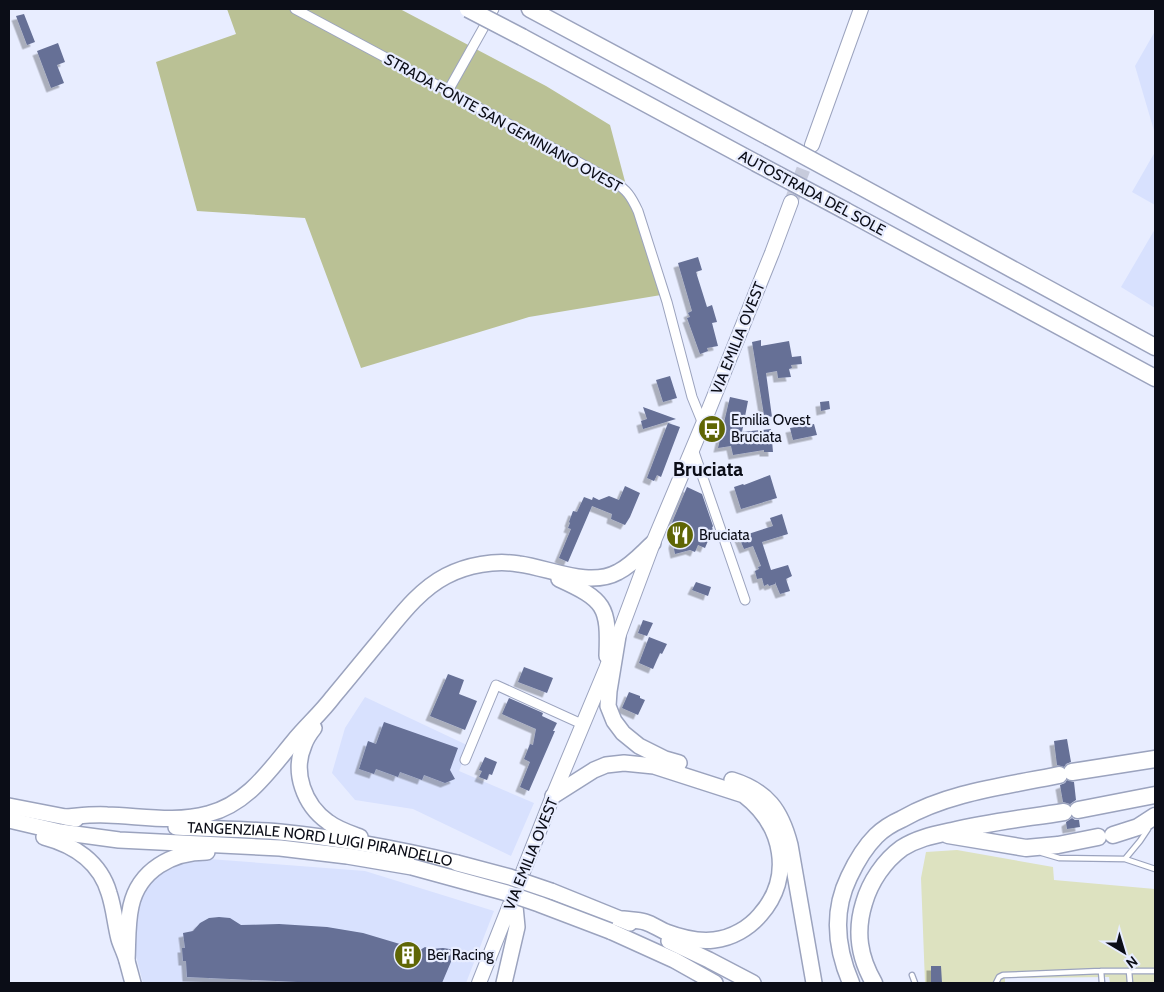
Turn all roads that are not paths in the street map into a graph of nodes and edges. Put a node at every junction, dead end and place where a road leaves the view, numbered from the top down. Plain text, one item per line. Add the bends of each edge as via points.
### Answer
1 (295, 9) edge
2 (468, 9) edge
3 (494, 9) edge
4 (861, 9) edge
5 (533, 10) edge
6 (448, 91) junction
7 (812, 146) tunnel mouth
8 (791, 202) tunnel mouth
9 (1155, 347) edge
10 (1116, 357) junction
11 (1155, 378) edge
12 (1155, 390) edge
13 (703, 424) junction
14 (693, 449) junction
15 (654, 543) junction
16 (533, 567) junction
17 (745, 600) dead end
18 (618, 636) junction
19 (606, 669) junction
20 (326, 706) junction
21 (584, 725) junction
22 (1155, 759) edge
23 (465, 760) dead end
24 (1155, 795) edge
25 (553, 796) junction
26 (10, 811) edge
27 (1155, 816) edge
28 (66, 817) junction
29 (9, 829) edge
30 (940, 834) junction
31 (384, 846) junction
32 (280, 848) junction
33 (1026, 848) junction
34 (1125, 859) junction
35 (414, 860) junction
36 (1155, 869) edge
37 (514, 896) junction
38 (619, 918) junction
39 (127, 960) junction
40 (1101, 971) junction
41 (1129, 971) junction
42 (1155, 971) edge
43 (912, 975) dead end
44 (133, 983) edge
45 (479, 983) edge
46 (504, 983) edge
47 (715, 983) edge
48 (753, 983) edge
49 (814, 983) edge
50 (852, 983) edge
51 (874, 983) edge
52 (915, 983) edge
53 (996, 983) edge
54 (1102, 983) edge
55 (1130, 983) edge

1 - 6 street, STRADA FONTE SAN GEMINIANO OVEST
2 - 10 highway, AUTOSTRADA DEL SOLE, bridge
3 - 6 street
4 - 7 main road
5 - 9 highway, AUTOSTRADA DEL SOLE, bridge
6 - 13 street, STRADA FONTE SAN GEMINIANO OVEST via 613,181 632,198 667,302 692,398
8 - 13 main road, VIA EMILIA OVEST
10 - 11 highway, AUTOSTRADA DEL SOLE
10 - 12 highway
13 - 14 main road, VIA EMILIA OVEST
14 - 15 main road, VIA EMILIA OVEST
14 - 17 street
15 - 16 highway via 618,572 606,576 580,577
15 - 18 main road, VIA EMILIA OVEST
16 - 19 highway via 580,589 602,607 607,623
16 - 20 highway via 506,562 480,565 435,583 413,601
18 - 19 main road, VIA EMILIA OVEST
18 - 49 highway via 608,706 623,733 639,746 665,758 750,787 768,800 781,818 790,845
19 - 21 main road, VIA EMILIA OVEST
20 - 28 highway via 260,782 242,798 220,810 193,818 105,814
20 - 31 highway via 304,745 300,759 304,793 318,814 329,823
21 - 23 street via 496,685
21 - 25 main road, VIA EMILIA OVEST
22 - 50 highway via 945,799 906,816 877,835 861,854 839,903 842,958
24 - 30 highway
25 - 37 main road, VIA EMILIA OVEST
25 - 38 highway via 606,765 654,766 744,795 771,826 781,860 778,885 764,912 747,928 732,936 700,941 666,932 646,922
26 - 28 highway, TANGENZIALE NORD LUIGI PIRANDELLO
26 - 32 highway, TANGENZIALE NORD LUIGI PIRANDELLO via 60,832 119,840
27 - 33 highway via 1138,827 1105,836
27 - 34 lane
28 - 31 highway, TANGENZIALE NORD LUIGI PIRANDELLO via 125,824 278,832
29 - 39 highway via 64,843 95,867 109,893 119,940
30 - 33 highway
30 - 51 highway via 915,841 893,856 883,866 866,895 859,939
31 - 35 highway, TANGENZIALE NORD LUIGI PIRANDELLO
32 - 35 highway, TANGENZIALE NORD LUIGI PIRANDELLO
32 - 39 highway via 243,853 189,853 154,869 144,878 132,904
33 - 34 lane via 1059,858
34 - 36 lane
35 - 38 highway, TANGENZIALE NORD LUIGI PIRANDELLO, bridge via 457,863 518,880
35 - 47 highway, TANGENZIALE NORD LUIGI PIRANDELLO, bridge via 610,931
37 - 45 main road, VIA EMILIA OVEST
37 - 46 highway via 517,927
38 - 48 highway, TANGENZIALE NORD LUIGI PIRANDELLO
39 - 44 highway
40 - 41 lane
40 - 53 lane via 1003,975
40 - 54 lane
41 - 42 lane
41 - 55 lane
43 - 52 lane

